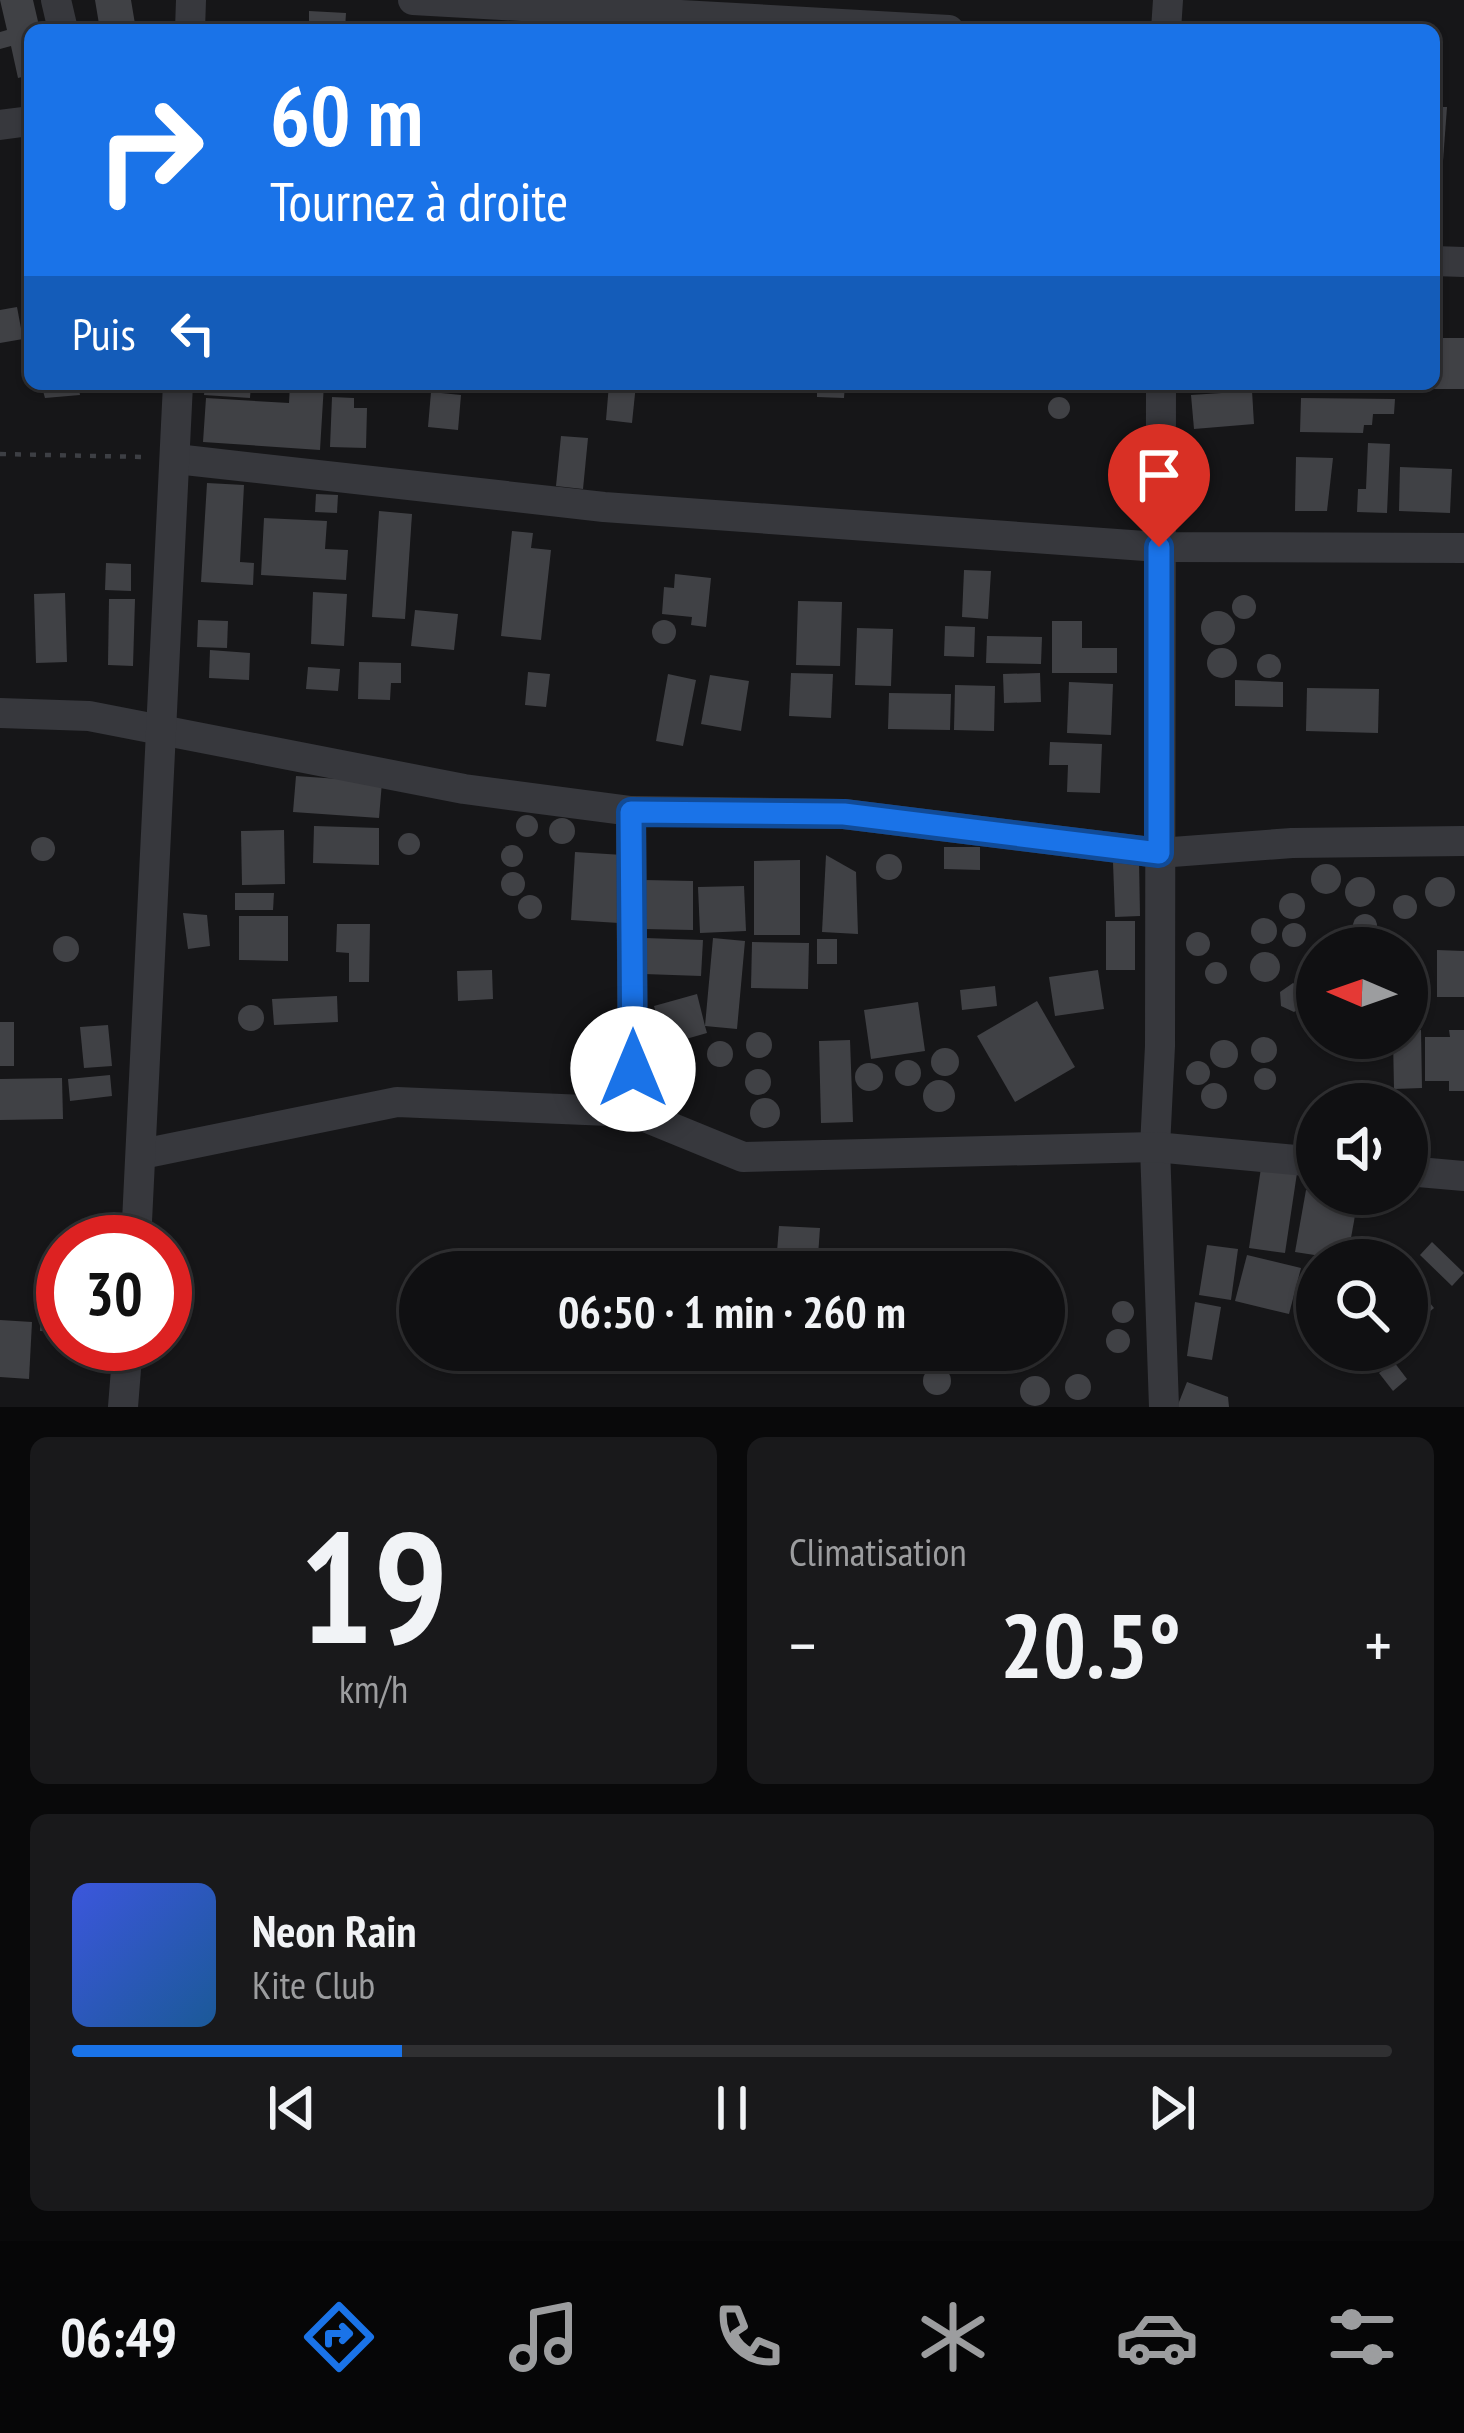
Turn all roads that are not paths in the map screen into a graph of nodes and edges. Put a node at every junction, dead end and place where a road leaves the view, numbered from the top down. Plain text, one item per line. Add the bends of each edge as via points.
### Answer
1 (413, 0) edge
2 (842, 24) edge
3 (178, 390) edge
4 (1161, 390) edge
5 (176, 459) junction
6 (1159, 547) junction
7 (1464, 548) edge
8 (0, 712) edge
9 (164, 733) junction
10 (631, 812) junction
11 (1464, 842) edge
12 (1159, 853) junction
13 (633, 1112) junction
14 (1155, 1147) junction
15 (142, 1154) junction
16 (1296, 1160) edge
17 (1428, 1173) edge
18 (1464, 1176) edge
19 (138, 1215) edge
20 (126, 1371) edge
21 (123, 1407) edge
22 (1164, 1407) edge

1 - 2 street
3 - 5 street
4 - 6 street
5 - 6 street via 604,507
5 - 9 street
6 - 7 street
6 - 12 street
8 - 9 street via 89,716
9 - 10 street
9 - 15 street
10 - 12 street via 844,814
10 - 13 street
11 - 12 street
12 - 14 street
13 - 14 street via 743,1157
13 - 15 street via 398,1102
14 - 16 street
14 - 22 street
15 - 19 street
17 - 18 street
20 - 21 street

